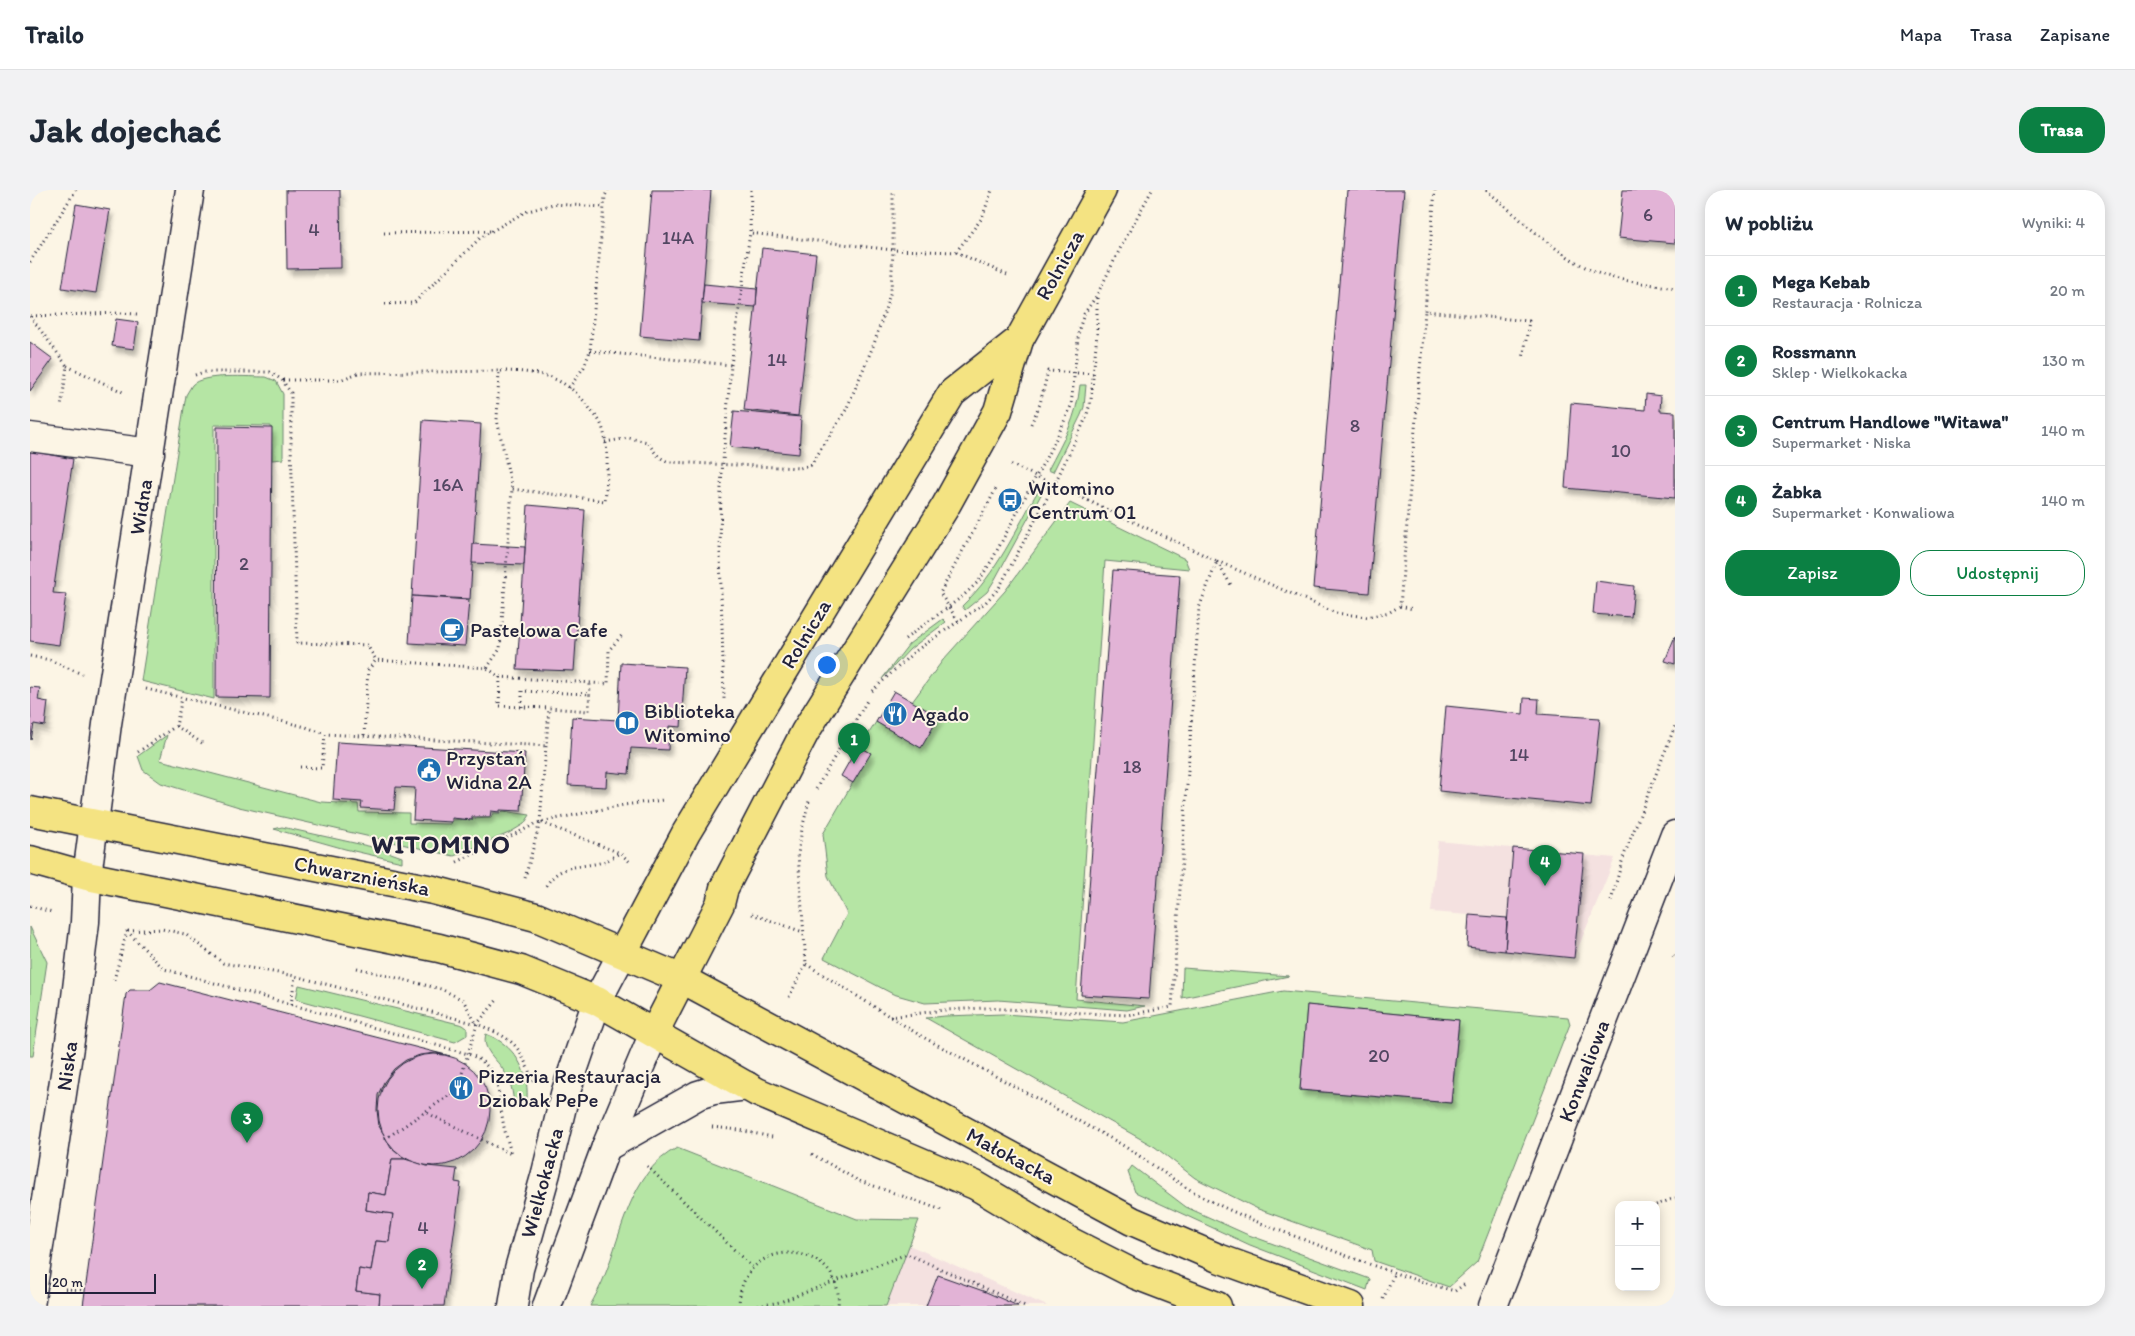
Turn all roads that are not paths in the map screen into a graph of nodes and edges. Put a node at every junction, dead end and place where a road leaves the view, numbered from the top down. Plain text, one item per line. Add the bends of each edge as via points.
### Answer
1 (190, 190) edge
2 (1102, 190) edge
3 (1019, 340) junction
4 (30, 437) edge
5 (150, 453) junction
6 (30, 811) edge
7 (94, 824) junction
8 (1675, 835) edge
9 (30, 860) edge
10 (87, 876) junction
11 (624, 952) junction
12 (682, 979) junction
13 (597, 1001) junction
14 (654, 1033) junction
15 (747, 1086) junction
16 (606, 1147) junction
17 (30, 1306) edge
18 (513, 1306) edge
19 (547, 1306) edge
20 (1217, 1306) edge
21 (1351, 1306) edge
22 (1493, 1306) edge

1 - 5 street, Widna
2 - 3 main road, Rolnicza
3 - 11 main road, Rolnicza via 952,393 686,833
3 - 12 main road, Rolnicza via 998,411 946,507 805,732 724,888 720,904
4 - 5 street
5 - 7 street, Widna
6 - 7 main road, Chwarznieńska
7 - 10 street, Niska
7 - 11 main road, Chwarznieńska via 433,890 536,917
8 - 22 street, Konwaliowa
9 - 10 main road
10 - 13 main road via 439,948 521,970
10 - 17 street, Niska via 74,1014
11 - 12 main road, Chwarznieńska
11 - 13 street, Wielkokacka
12 - 14 main road, Wielkokacka
12 - 21 main road, Małokacka via 1132,1221 1218,1258
13 - 14 main road
13 - 18 street, Wielkokacka via 561,1110 519,1269
14 - 15 main road, Małokacka
14 - 16 street, Wielkokacka
15 - 16 street via 698,1095
15 - 20 main road, Małokacka via 975,1185 1071,1242 1136,1274
16 - 19 street, Wielkokacka

